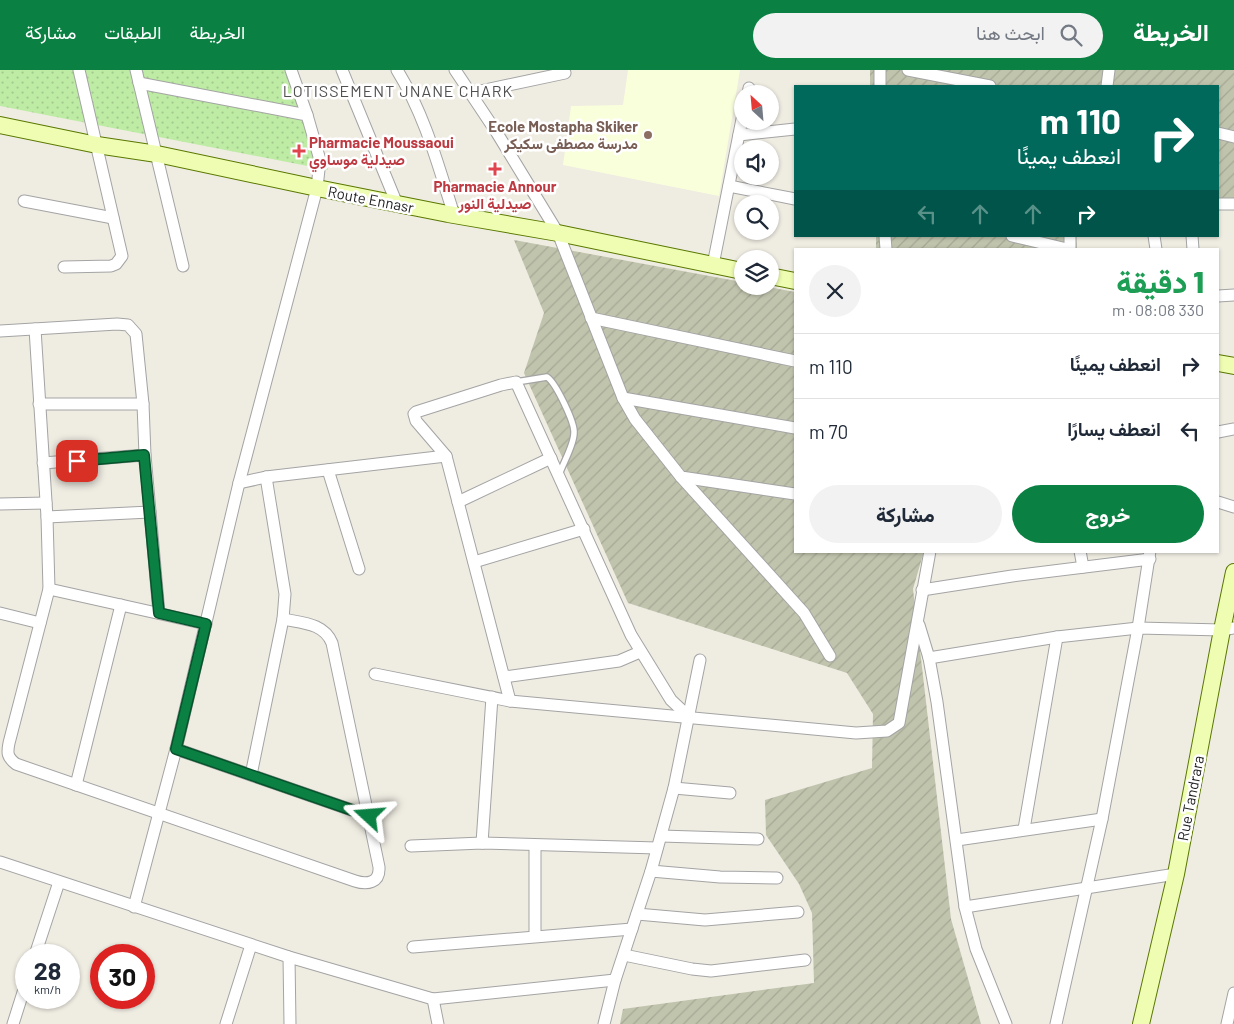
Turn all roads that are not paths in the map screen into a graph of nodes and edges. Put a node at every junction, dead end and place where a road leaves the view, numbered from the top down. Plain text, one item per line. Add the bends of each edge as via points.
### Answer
1 (79, 70) edge
2 (136, 70) edge
3 (291, 70) edge
4 (342, 70) edge
5 (397, 70) edge
6 (456, 70) edge
7 (880, 70) edge
8 (908, 70) edge
9 (1109, 70) edge
10 (565, 74) dead end
11 (139, 83) junction
12 (880, 85) edge
13 (985, 85) edge
14 (1107, 85) edge
15 (471, 92) junction
16 (307, 115) junction
17 (0, 125) edge
18 (794, 129) edge
19 (740, 130) edge
20 (739, 135) junction
21 (1219, 137) edge
22 (1234, 137) edge
23 (97, 145) junction
24 (157, 154) junction
25 (729, 186) junction
26 (317, 188) junction
27 (794, 199) edge
28 (24, 201) dead end
29 (397, 204) junction
30 (1219, 204) edge
31 (1234, 204) edge
32 (454, 215) junction
33 (113, 218) junction
34 (558, 233) junction
35 (1016, 237) edge
36 (1064, 248) edge
37 (713, 265) junction
38 (183, 266) dead end
39 (64, 267) dead end
40 (734, 269) edge
41 (779, 278) edge
42 (794, 281) edge
43 (1234, 295) edge
44 (1219, 296) edge
45 (591, 318) junction
46 (35, 329) junction
47 (0, 331) edge
48 (794, 361) edge
49 (1219, 363) edge
50 (1234, 366) edge
51 (516, 382) junction
52 (623, 398) junction
53 (39, 404) junction
54 (144, 404) junction
55 (794, 428) edge
56 (1234, 429) edge
57 (1219, 432) edge
58 (144, 455) junction
59 (446, 456) junction
60 (551, 458) junction
61 (44, 463) junction
62 (328, 470) junction
63 (559, 474) junction
64 (266, 477) junction
65 (681, 477) junction
66 (239, 483) junction
67 (794, 494) edge
68 (458, 502) junction
69 (1219, 502) edge
70 (46, 503) junction
71 (0, 504) edge
72 (1234, 507) edge
73 (150, 512) junction
74 (47, 518) junction
75 (584, 529) junction
76 (933, 553) edge
77 (1080, 553) edge
78 (1150, 555) edge
79 (474, 562) junction
80 (1083, 567) junction
81 (359, 569) dead end
82 (1234, 572) edge
83 (48, 589) junction
84 (922, 590) junction
85 (121, 605) junction
86 (0, 613) edge
87 (159, 613) junction
88 (283, 619) junction
89 (918, 622) junction
90 (40, 623) junction
91 (206, 624) junction
92 (1138, 628) junction
93 (1228, 629) edge
94 (1056, 637) junction
95 (640, 652) junction
96 (830, 656) dead end
97 (929, 658) junction
98 (700, 660) dead end
99 (374, 674) dead end
100 (504, 677) junction
101 (492, 697) junction
102 (510, 701) junction
103 (688, 716) junction
104 (176, 749) junction
105 (251, 775) junction
106 (76, 784) junction
107 (674, 788) junction
108 (730, 793) dead end
109 (158, 813) junction
110 (369, 816) junction
111 (1102, 819) junction
112 (1024, 829) junction
113 (661, 836) junction
114 (758, 839) dead end
115 (956, 840) junction
116 (482, 843) junction
117 (535, 845) junction
118 (411, 846) dead end
119 (657, 848) junction
120 (0, 862) edge
121 (651, 871) junction
122 (1176, 874) junction
123 (778, 878) dead end
124 (59, 882) junction
125 (1087, 888) junction
126 (134, 907) junction
127 (965, 907) junction
128 (798, 912) dead end
129 (638, 914) junction
130 (632, 929) junction
131 (535, 936) junction
132 (39, 944) edge
133 (251, 945) junction
134 (413, 947) dead end
135 (624, 955) junction
136 (289, 957) junction
137 (805, 960) dead end
138 (615, 980) junction
139 (1234, 993) edge
140 (433, 999) junction
141 (232, 1004) junction
142 (18, 1009) edge
143 (13, 1024) edge
144 (226, 1024) edge
145 (235, 1024) edge
146 (290, 1024) edge
147 (438, 1024) edge
148 (604, 1024) edge
149 (1006, 1024) edge
150 (1056, 1024) edge
151 (1142, 1024) edge
152 (1227, 1024) edge

1 - 23 street
2 - 11 street
3 - 16 street
4 - 29 street
5 - 32 street via 424,122
6 - 15 street
7 - 12 street
8 - 13 street
9 - 14 street
10 - 15 street
11 - 16 street
11 - 24 street
15 - 34 street
16 - 26 street via 320,160
17 - 23 main road, Route Ennasr
18 - 20 street
19 - 20 street
20 - 25 street
21 - 22 street
23 - 24 main road, Route Ennasr
23 - 33 street
24 - 26 main road, Route Ennasr
24 - 38 street
25 - 27 street
25 - 37 street
26 - 29 main road, Route Ennasr
26 - 66 street
28 - 33 street
29 - 32 main road, Route Ennasr
30 - 31 street
32 - 34 main road, Route Ennasr
33 - 39 street via 122,256 119,261 111,266
34 - 37 main road, Route Ennasr
34 - 45 street
35 - 36 street
37 - 40 main road, Route Ennasr
41 - 42 main road
43 - 44 street
45 - 48 street
45 - 52 street
46 - 47 street
46 - 53 street
46 - 54 street via 128,325 136,334
49 - 50 main road
51 - 59 street via 414,414 416,421
51 - 60 street
51 - 63 lane via 547,377 557,390 574,428
52 - 55 street
52 - 65 street via 635,419
53 - 54 street
53 - 61 street
54 - 58 street
56 - 57 street
58 - 61 street
58 - 73 street
59 - 62 street
59 - 68 street
60 - 63 street
60 - 68 street
61 - 70 street
62 - 64 street
62 - 81 street
63 - 75 street
64 - 66 street
64 - 88 street via 285,594
65 - 67 street
65 - 96 street via 804,613
66 - 91 street
68 - 79 street
69 - 72 street
70 - 71 street
70 - 74 street
73 - 74 street
73 - 87 street
74 - 83 street
75 - 79 street
75 - 95 street
76 - 84 street
77 - 80 street
78 - 80 street
78 - 92 street
79 - 100 street
80 - 84 street
82 - 93 main road, Rue Tandrara
83 - 85 street
83 - 90 street
84 - 89 street
85 - 87 street
85 - 106 street
86 - 90 street
87 - 91 street
88 - 105 street
88 - 110 street via 319,627 329,636
89 - 97 street
89 - 103 street via 899,722 887,731 856,732
90 - 106 street via 7,753 16,764
91 - 104 street
92 - 93 street
92 - 94 street
92 - 111 street
93 - 122 main road, Rue Tandrara
94 - 97 street
94 - 112 street
95 - 100 street via 619,661
95 - 103 street via 671,700
97 - 115 street
98 - 103 street
99 - 101 street
100 - 102 street
101 - 102 street
101 - 116 street
102 - 103 street
103 - 107 street
104 - 105 street
104 - 109 street
105 - 110 street
106 - 109 street
107 - 108 street
107 - 113 street
109 - 110 street via 363,884 374,880 379,872
109 - 126 street
111 - 112 street
111 - 125 street
112 - 115 street
113 - 114 street
113 - 119 street
115 - 127 street
116 - 117 street
116 - 118 street
117 - 119 street
117 - 131 street
119 - 121 street
120 - 124 street
121 - 123 street
121 - 129 street
122 - 125 street
122 - 151 main road, Rue Tandrara
124 - 126 street
124 - 132 street
125 - 127 street
125 - 150 street
126 - 133 street
127 - 149 street via 976,950
128 - 129 street via 705,920
129 - 130 street
130 - 131 street
130 - 135 street
131 - 134 street
133 - 136 street
133 - 141 street
135 - 137 street via 711,970
135 - 138 street
136 - 140 street
136 - 146 street
138 - 140 street
138 - 148 street
139 - 152 street
140 - 147 street
141 - 144 street
141 - 145 street
142 - 143 street

